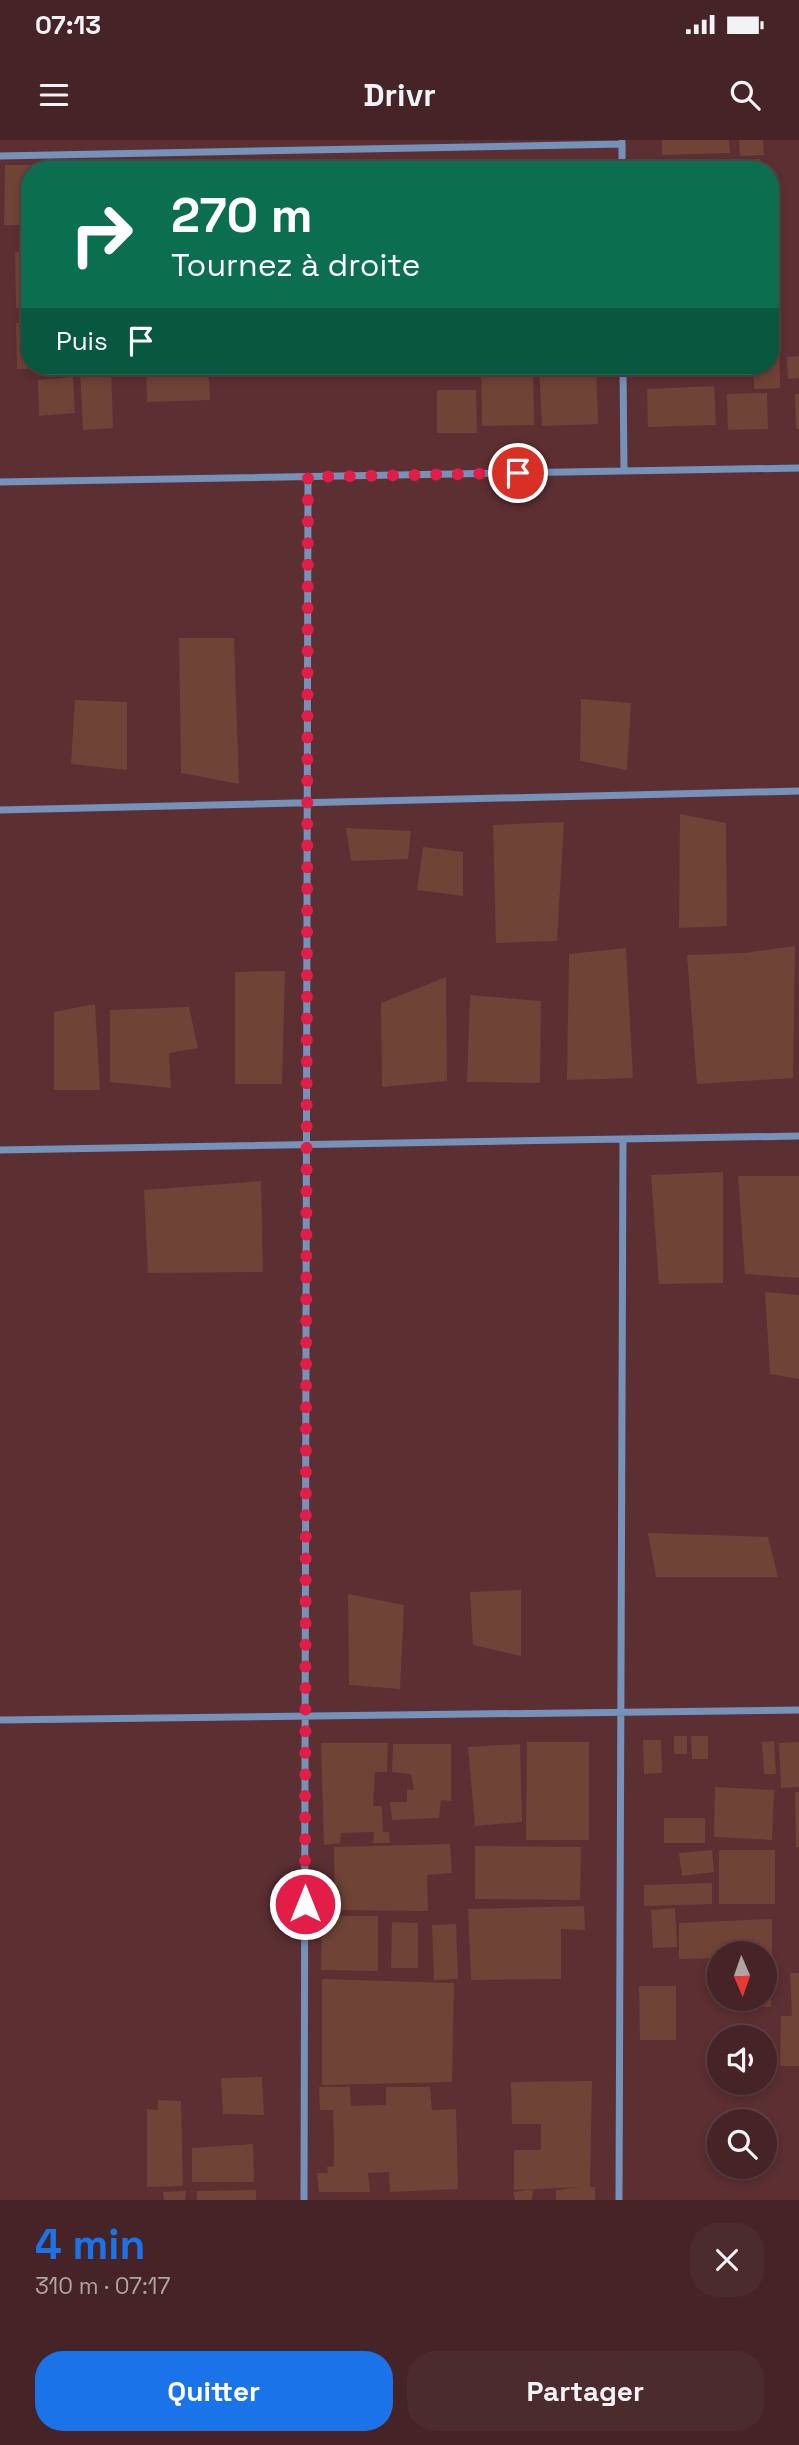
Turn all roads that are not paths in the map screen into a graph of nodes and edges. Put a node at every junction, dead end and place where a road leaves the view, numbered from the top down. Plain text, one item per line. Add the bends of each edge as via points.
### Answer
1 (622, 142) edge
2 (0, 156) edge
3 (622, 161) edge
4 (623, 375) edge
5 (799, 468) edge
6 (624, 471) junction
7 (308, 477) junction
8 (0, 482) edge
9 (799, 791) edge
10 (307, 802) junction
11 (0, 810) edge
12 (799, 1136) edge
13 (623, 1139) junction
14 (306, 1144) junction
15 (0, 1150) edge
16 (799, 1710) edge
17 (621, 1712) junction
18 (305, 1716) junction
19 (0, 1720) edge
20 (304, 2200) edge
21 (619, 2200) edge

1 - 2 street
1 - 3 street
4 - 6 street
5 - 6 street
6 - 7 street
7 - 8 street
7 - 10 street
9 - 10 street
10 - 11 street
10 - 14 street
12 - 13 street
13 - 14 street
13 - 17 street
14 - 15 street
14 - 18 street
16 - 17 street
17 - 18 street
17 - 21 street
18 - 19 street
18 - 20 street

